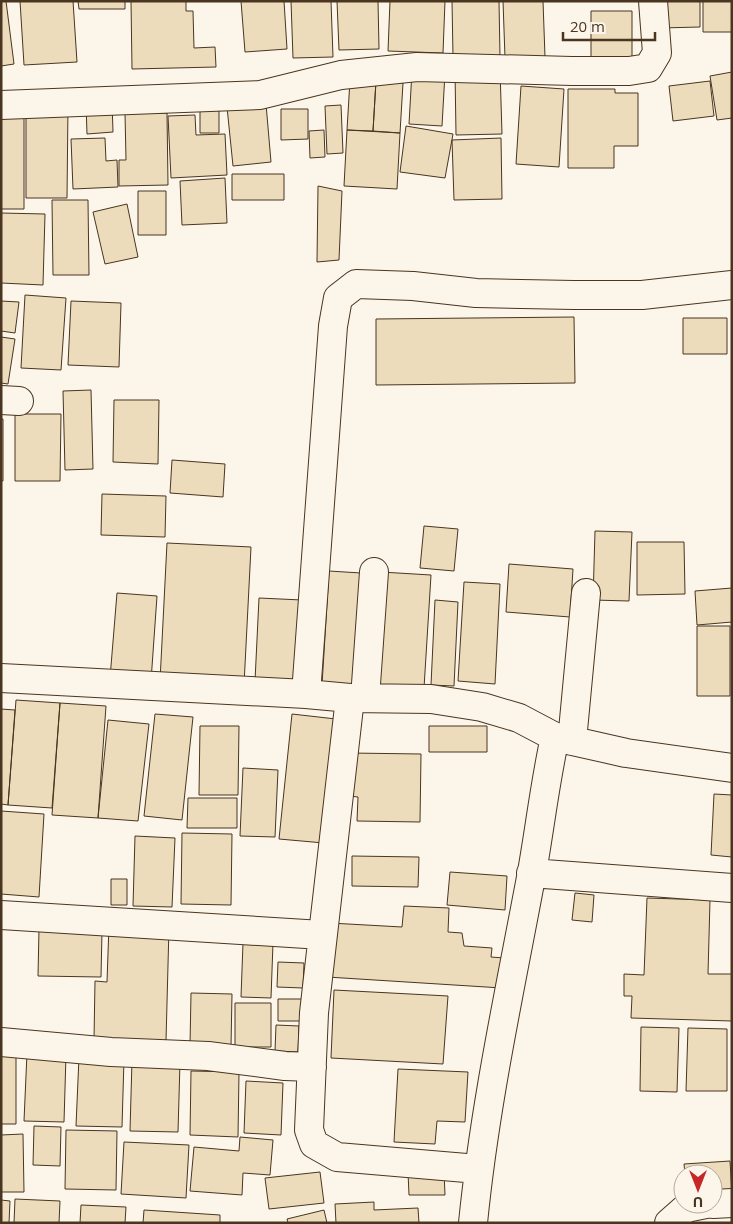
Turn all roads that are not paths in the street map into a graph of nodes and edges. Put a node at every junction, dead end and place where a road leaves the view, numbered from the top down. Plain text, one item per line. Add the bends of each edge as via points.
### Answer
1 (653, 1) edge
2 (1, 105) edge
3 (732, 285) edge
4 (374, 572) dead end
5 (586, 593) dead end
6 (1, 678) edge
7 (306, 694) junction
8 (357, 698) junction
9 (564, 739) junction
10 (732, 768) edge
11 (531, 873) junction
12 (732, 888) edge
13 (1, 915) edge
14 (322, 935) junction
15 (1, 1042) edge
16 (312, 1067) junction
17 (478, 1168) junction
18 (679, 1214) edge
19 (473, 1223) edge
20 (669, 1223) edge

1 - 2 street via 657,53 648,68 572,71 417,66 341,75 260,96
3 - 7 street via 642,295 574,295 476,293 356,284 338,298 333,326
4 - 8 street
5 - 9 street
6 - 7 street
7 - 8 street
8 - 9 street via 431,699 482,707 519,718
8 - 14 street
9 - 10 street via 626,753
9 - 11 street via 546,777
11 - 12 street
11 - 17 street via 492,1074
13 - 14 street
14 - 16 street
15 - 16 street via 111,1052 208,1056
16 - 17 street via 309,1130 314,1144 324,1151 337,1157
17 - 19 street
18 - 20 street

